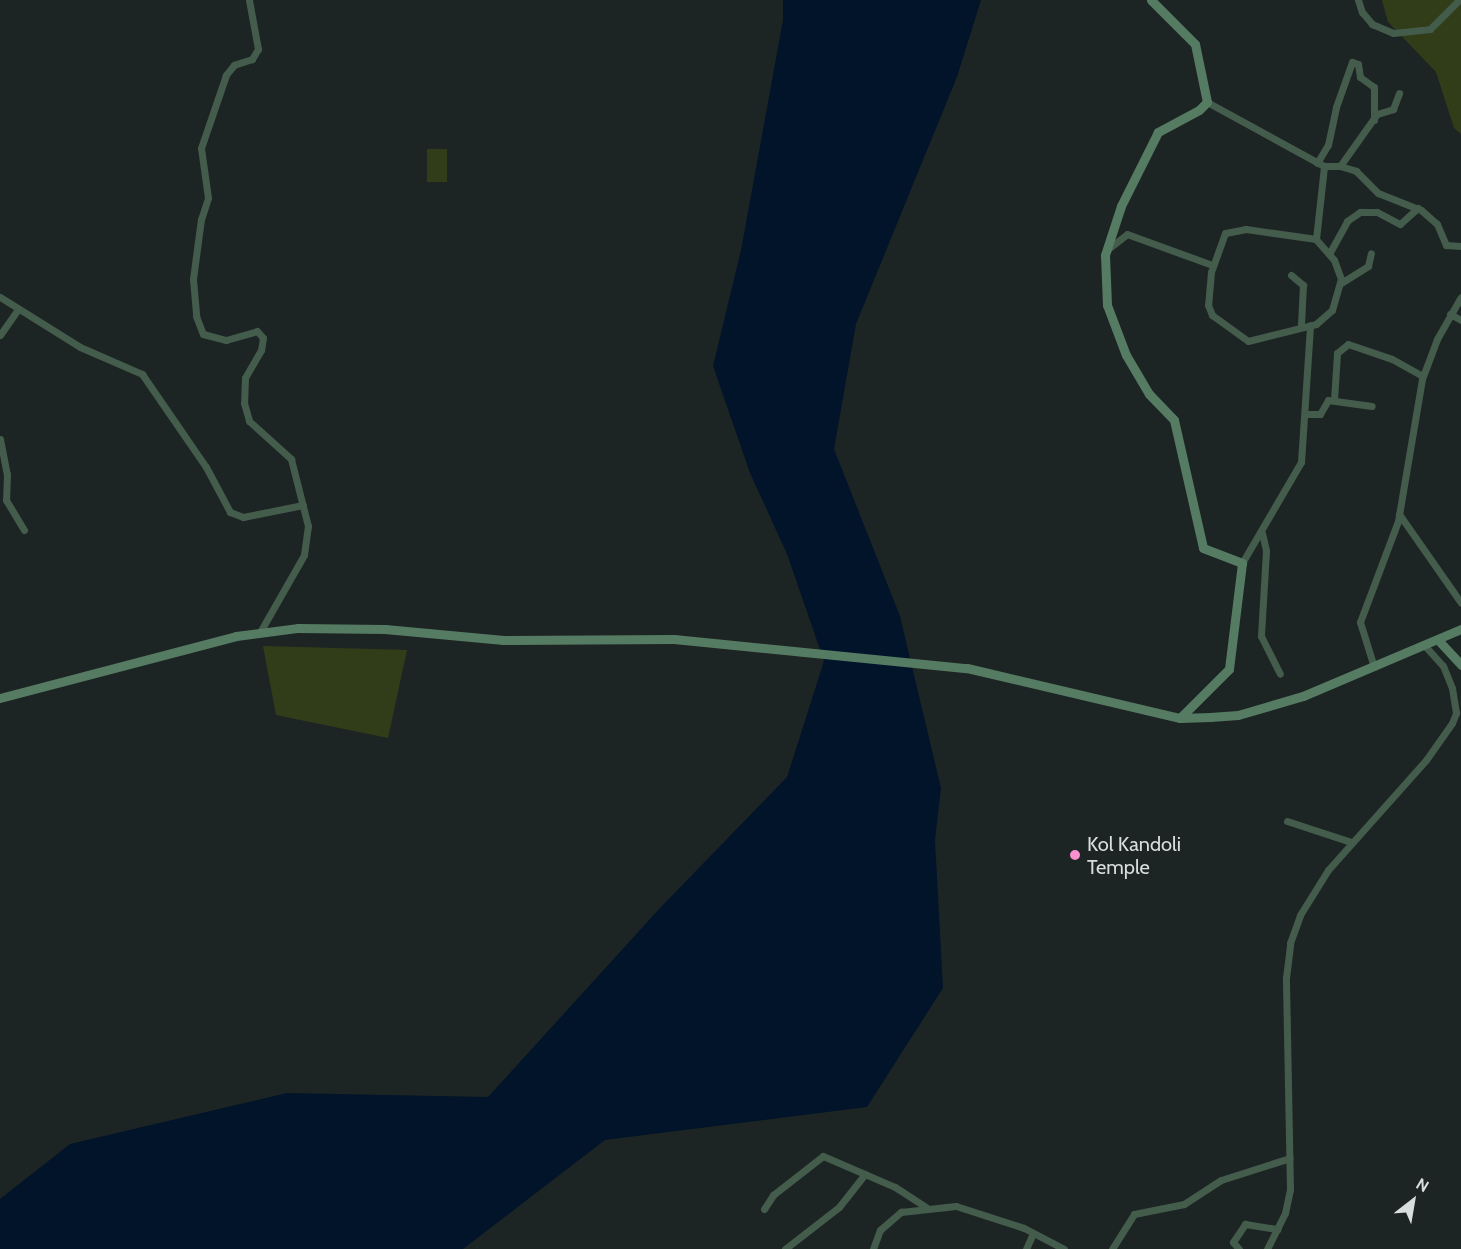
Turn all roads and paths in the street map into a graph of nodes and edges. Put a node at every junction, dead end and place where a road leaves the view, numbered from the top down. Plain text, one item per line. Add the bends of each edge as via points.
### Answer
1 (249, 0) edge
2 (1151, 0) edge
3 (1358, 0) edge
4 (1459, 0) edge
5 (1399, 93) dead end
6 (1207, 102) junction
7 (1374, 120) junction
8 (1321, 164) junction
9 (1340, 165) junction
10 (1418, 208) junction
11 (1316, 239) junction
12 (1461, 246) edge
13 (1106, 251) junction
14 (1371, 252) dead end
15 (1329, 254) junction
16 (1212, 265) junction
17 (1291, 275) dead end
18 (1341, 283) junction
19 (0, 297) edge
20 (1461, 297) edge
21 (18, 309) junction
22 (1450, 314) junction
23 (1461, 320) edge
24 (1301, 325) junction
25 (1310, 325) junction
26 (3, 330) edge
27 (1423, 376) junction
28 (1334, 400) junction
29 (1372, 406) dead end
30 (1305, 414) junction
31 (0, 439) edge
32 (4, 474) edge
33 (303, 505) junction
34 (1399, 514) junction
35 (24, 530) dead end
36 (1262, 533) junction
37 (1242, 563) junction
38 (1461, 603) edge
39 (1461, 629) edge
40 (260, 632) junction
41 (1439, 641) junction
42 (1425, 645) junction
43 (1461, 665) edge
44 (1374, 667) junction
45 (1281, 674) dead end
46 (0, 698) edge
47 (1180, 718) junction
48 (1287, 821) dead end
49 (1351, 842) junction
50 (1290, 1158) junction
51 (865, 1174) junction
52 (926, 1207) junction
53 (764, 1209) dead end
54 (1278, 1229) junction
55 (1033, 1233) junction
56 (785, 1249) edge
57 (873, 1249) edge
58 (1026, 1249) edge
59 (1064, 1249) edge
60 (1112, 1249) edge
61 (1239, 1249) edge
62 (1267, 1249) edge

1 - 33 street via 258,49 252,59 234,65 226,75 201,148 208,198 197,242 194,297 204,333 226,340 260,332 264,343 245,378 244,403 249,421 291,459
2 - 6 main road via 1195,44
3 - 4 street via 1372,24 1393,33 1430,29
5 - 7 street via 1392,111 1380,112
6 - 8 street
6 - 13 main road via 1158,132 1121,206
7 - 8 street via 1374,87 1360,77 1358,64 1352,62
7 - 9 street
8 - 9 street
8 - 11 street
9 - 10 street via 1360,174 1378,193
10 - 12 street via 1437,224 1446,245
10 - 15 street via 1402,224 1377,213 1360,212 1347,222
11 - 15 street
11 - 16 street via 1246,229 1228,232 1220,240
13 - 16 street via 1127,234
13 - 37 main road via 1107,305 1126,355 1149,394 1174,420 1199,540 1206,551
14 - 18 street via 1369,265
15 - 18 street
16 - 24 street via 1210,310 1241,338 1253,341
17 - 24 street via 1303,285
18 - 25 street via 1332,310
19 - 21 street
20 - 22 street
21 - 26 street
21 - 33 street via 80,347 121,362 149,380 206,467 230,512 243,516
22 - 23 street
22 - 27 street
24 - 25 street
25 - 30 street
27 - 28 street via 1348,344 1337,353
27 - 34 street
28 - 29 street
28 - 30 street via 1325,401 1320,414
30 - 36 street via 1298,471
31 - 32 street
32 - 35 street via 6,500
33 - 40 street via 308,526 304,555
34 - 38 street
34 - 44 street via 1391,548 1360,622
36 - 37 street
36 - 45 street via 1266,550 1261,636
37 - 47 main road via 1229,669
39 - 41 main road
40 - 46 main road
40 - 47 main road via 298,628 385,629 503,640 674,639 793,650 967,668
41 - 42 main road
41 - 43 main road
42 - 44 main road
42 - 49 street via 1443,666 1456,713 1445,736 1426,760
44 - 47 main road via 1303,696 1238,715
48 - 49 street
49 - 50 street via 1300,915 1290,943 1286,978
50 - 54 street via 1290,1190
50 - 60 street via 1221,1180 1184,1204 1134,1214
51 - 52 street via 908,1193
51 - 53 street via 823,1156 773,1195
51 - 56 street via 838,1207
52 - 55 street via 956,1206
52 - 57 street via 889,1219
54 - 61 street via 1245,1224 1234,1240
54 - 62 street
55 - 58 street
55 - 59 street

